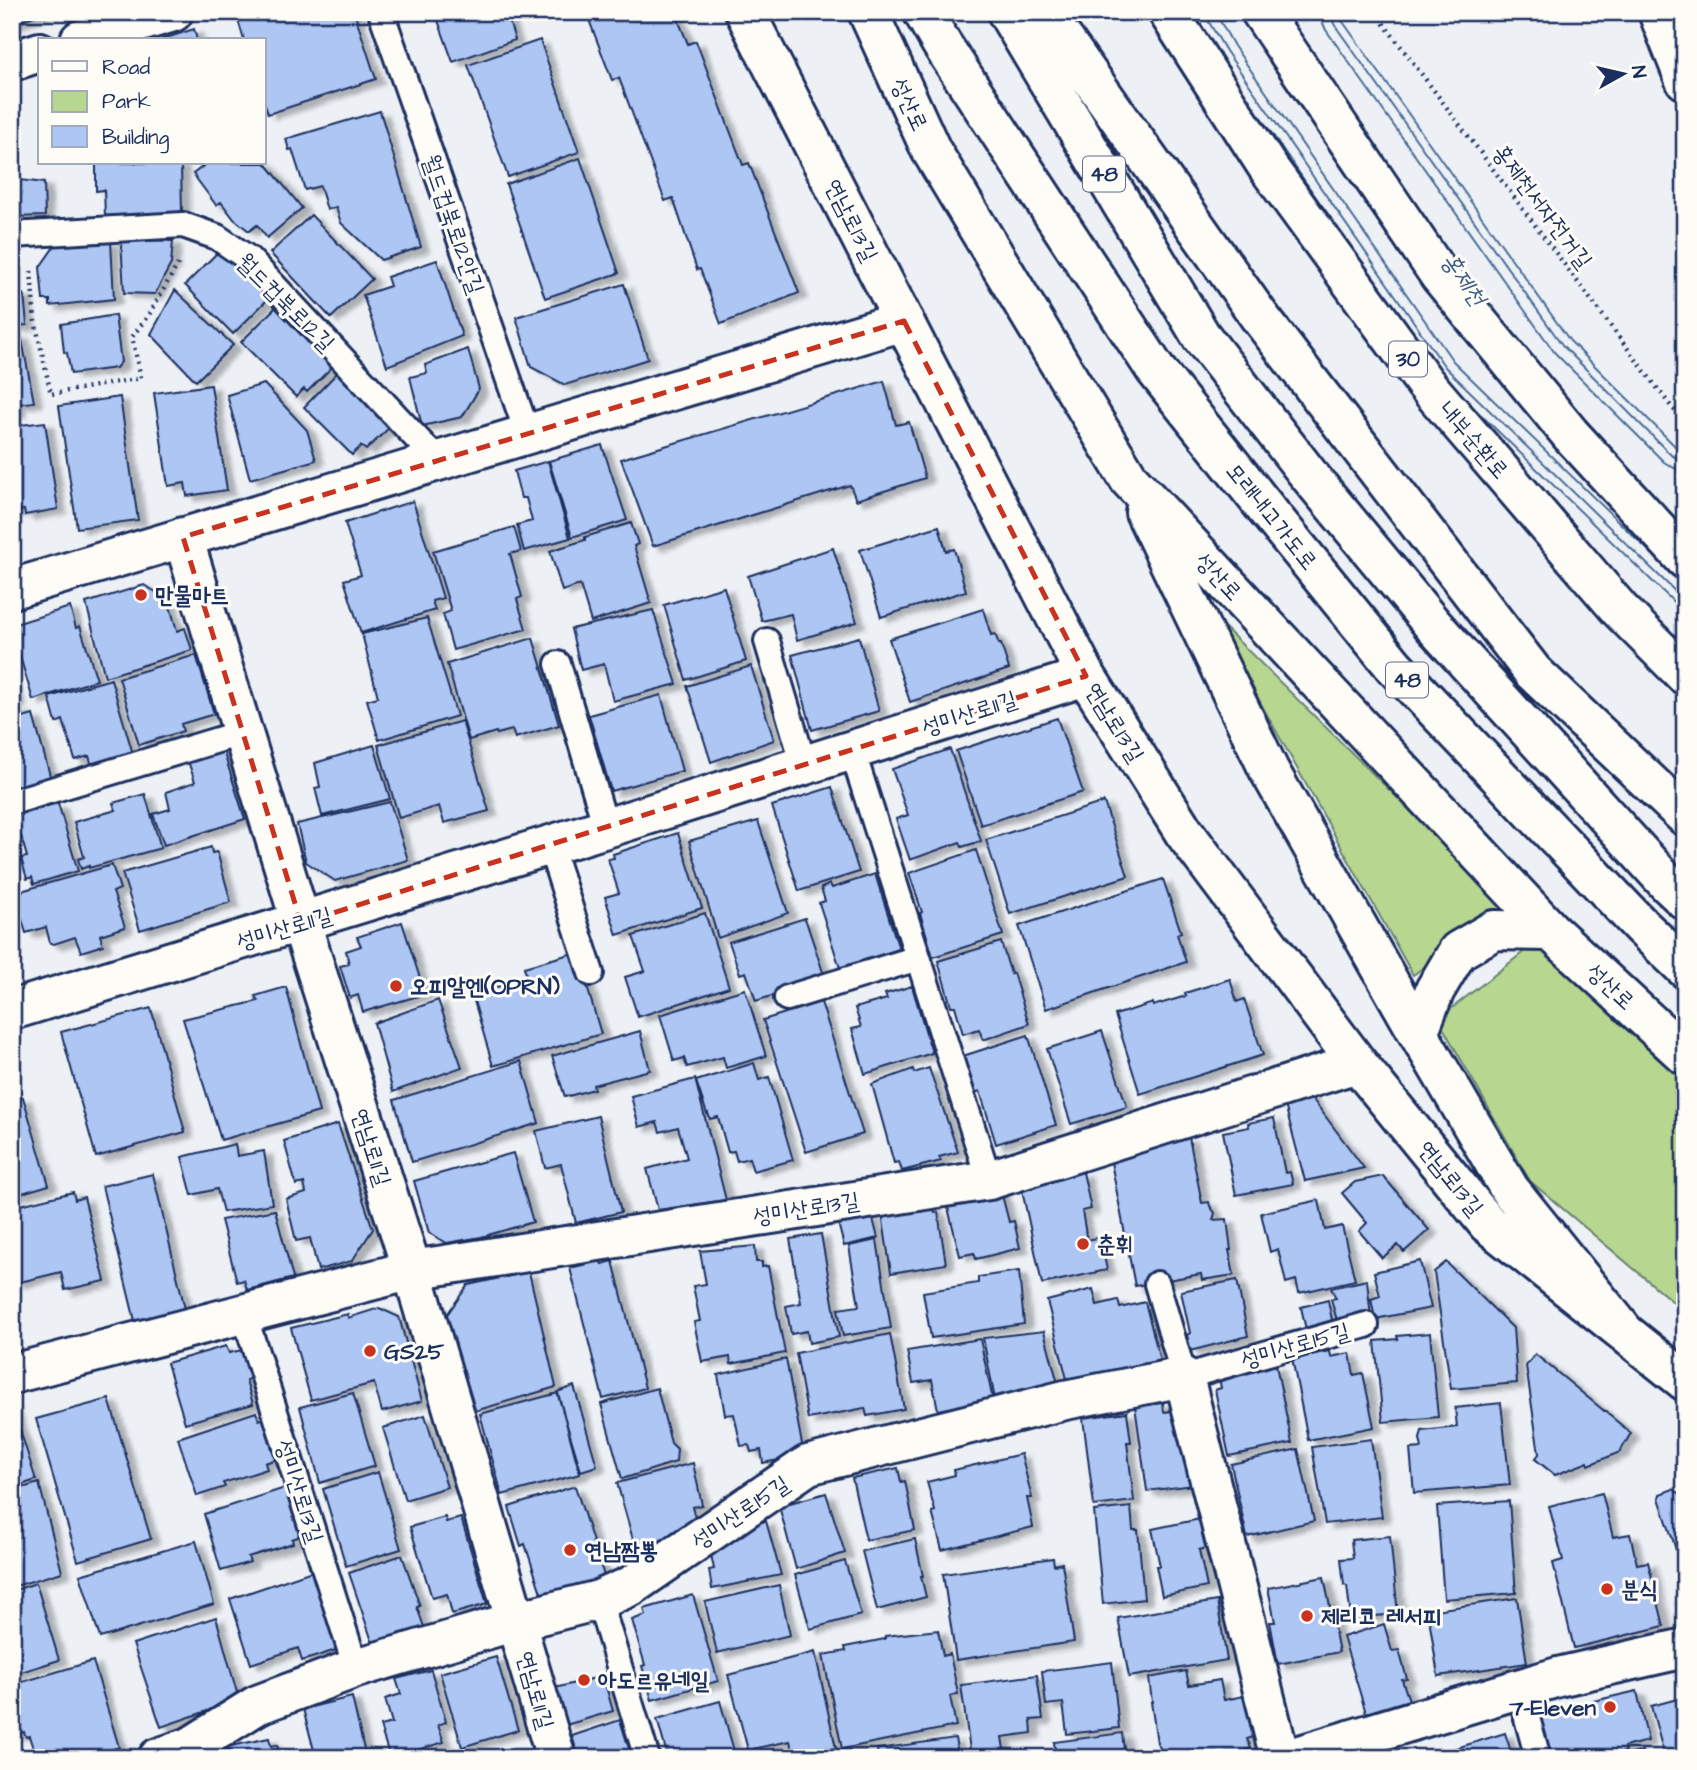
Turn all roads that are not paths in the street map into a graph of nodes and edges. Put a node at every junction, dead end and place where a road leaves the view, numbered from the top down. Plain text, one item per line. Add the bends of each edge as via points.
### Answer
1 (173, 12) edge
2 (380, 12) edge
3 (745, 12) edge
4 (868, 12) edge
5 (923, 12) edge
6 (1007, 12) edge
7 (1041, 12) edge
8 (1168, 12) edge
9 (1261, 12) edge
10 (1658, 12) edge
11 (1681, 12) edge
12 (1685, 17) edge
13 (87, 38) edge
14 (38, 53) edge
15 (12, 61) edge
16 (1685, 80) edge
17 (20, 234) edge
18 (904, 321) junction
19 (528, 435) junction
20 (437, 460) junction
21 (1129, 479) junction
22 (183, 537) junction
23 (1685, 559) edge
24 (12, 589) edge
25 (767, 641) dead end
26 (558, 663) dead end
27 (1685, 675) edge
28 (1086, 676) junction
29 (244, 732) junction
30 (852, 750) junction
31 (804, 765) junction
32 (12, 802) edge
33 (1685, 816) edge
34 (606, 828) junction
35 (551, 845) junction
36 (1685, 900) edge
37 (302, 923) junction
38 (1551, 931) junction
39 (918, 958) junction
40 (1685, 968) edge
41 (592, 973) dead end
42 (787, 998) dead end
43 (14, 1003) edge
44 (1418, 1033) junction
45 (1685, 1055) edge
46 (1357, 1063) junction
47 (989, 1180) junction
48 (412, 1270) junction
49 (1157, 1284) dead end
50 (244, 1314) junction
51 (1366, 1325) dead end
52 (1625, 1333) junction
53 (12, 1374) edge
54 (1184, 1377) junction
55 (1685, 1381) edge
56 (599, 1600) junction
57 (516, 1621) junction
58 (1685, 1648) edge
59 (356, 1668) junction
60 (1519, 1689) junction
61 (158, 1758) edge
62 (556, 1758) edge
63 (647, 1758) edge
64 (1280, 1758) edge
65 (1290, 1758) edge
66 (1538, 1758) edge

1 - 13 main road
2 - 19 lane, 월드컵북로12안길
3 - 18 main road, 연남로13길
4 - 21 main road, 성산로 via 931,150
5 - 40 main road, 모래내고가도로 / 48 via 1155,369 1271,515 1395,666
6 - 36 main road, 48 via 1201,337 1433,625
7 - 33 main road via 1259,316 1533,672
8 - 27 main road, 내부순환로 / 30 via 1267,166 1425,383 1620,610
9 - 23 main road via 1440,276 1571,435
10 - 16 main road
11 - 12 main road
14 - 15 main road
17 - 20 lane, 월드컵북로12길 via 183,225 217,237 249,259
18 - 19 main road
18 - 28 main road, 연남로13길
19 - 20 main road
20 - 22 main road
21 - 38 main road, 성산로
21 - 44 main road, 연남로13길 via 1269,770
22 - 24 main road
22 - 29 main road, 연남로11길
25 - 31 lane
26 - 34 lane
28 - 30 main road, 성미산로11길
28 - 46 main road, 연남로13길 via 1184,832
29 - 32 lane
29 - 37 main road, 연남로11길
30 - 31 main road, 성미산로11길
30 - 39 lane
31 - 34 main road, 성미산로11길
34 - 35 main road, 성미산로11길
35 - 37 main road, 성미산로11길
35 - 41 lane
37 - 43 main road, 성미산로11길
37 - 48 main road, 연남로11길
38 - 44 main road via 1494,930 1458,951 1435,990
38 - 45 main road, 성산로
39 - 42 lane
39 - 47 lane
44 - 52 main road, 연남로13길 via 1510,1190
46 - 47 main road, 성미산로13길
46 - 52 main road, 연남로13길 via 1488,1224
47 - 48 main road, 성미산로13길
48 - 50 main road, 성미산로13길
48 - 57 main road, 연남로11길
49 - 54 lane
50 - 53 main road, 성미산로13길
50 - 59 lane, 성미산로13길
51 - 54 lane, 성미산로15길
52 - 55 main road, 연남로13길
54 - 56 main road, 성미산로15길 via 1065,1399 808,1465 631,1586
54 - 64 main road
56 - 57 main road, 성미산로15길
56 - 63 lane
57 - 59 main road, 성미산로15길
57 - 62 main road, 연남로11길
58 - 60 main road
59 - 61 main road, 성미산로15길 via 257,1705 190,1747
60 - 65 main road
60 - 66 lane

